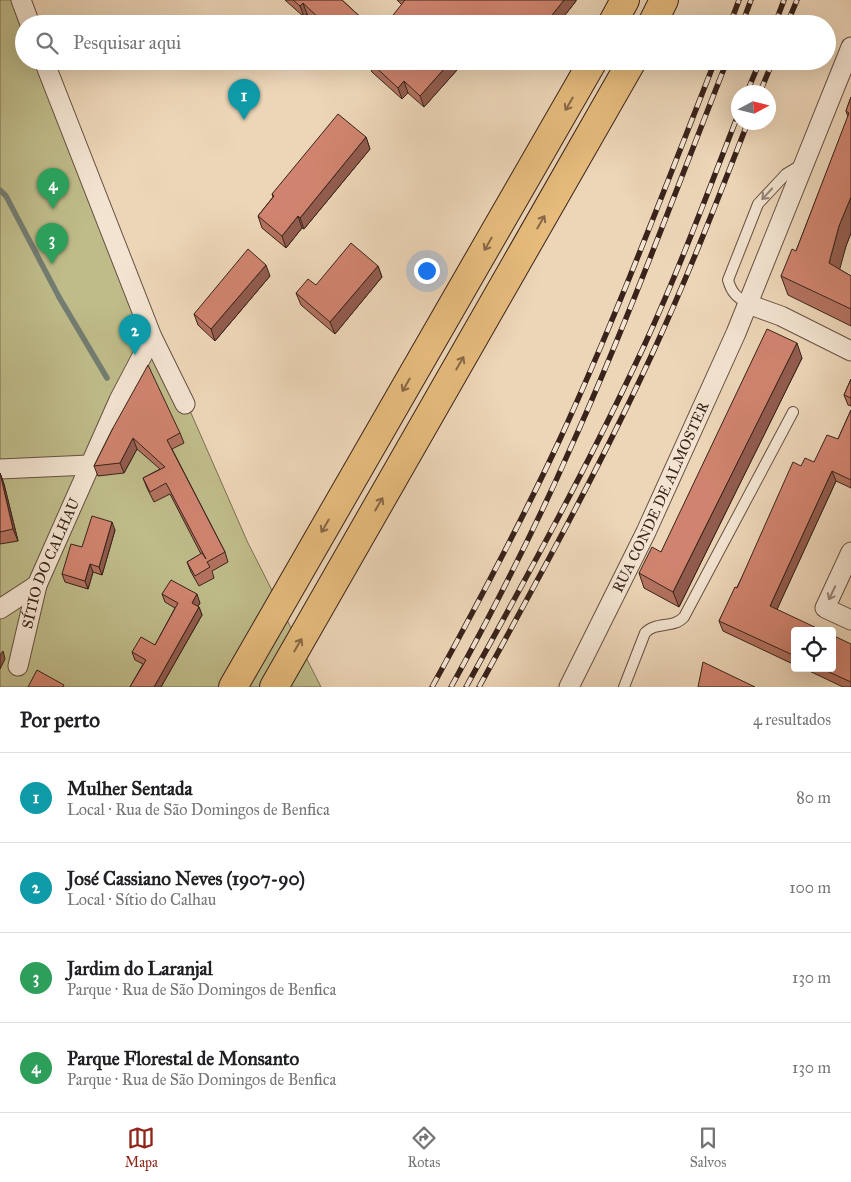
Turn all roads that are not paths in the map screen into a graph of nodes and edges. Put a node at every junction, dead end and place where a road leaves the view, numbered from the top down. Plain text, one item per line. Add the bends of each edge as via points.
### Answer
1 (21, 0) edge
2 (625, 0) edge
3 (664, 0) edge
4 (27, 15) edge
5 (617, 15) edge
6 (656, 15) edge
7 (850, 54) edge
8 (48, 70) edge
9 (588, 70) edge
10 (627, 70) edge
11 (804, 163) junction
12 (748, 304) junction
13 (152, 336) junction
14 (851, 351) edge
15 (185, 404) dead end
16 (793, 412) dead end
17 (89, 465) junction
18 (0, 469) edge
19 (851, 552) edge
20 (38, 585) junction
21 (0, 609) edge
22 (851, 620) edge
23 (581, 663) junction
24 (18, 666) dead end
25 (232, 687) edge
26 (274, 687) edge
27 (569, 687) edge
28 (575, 687) edge
29 (624, 687) edge

1 - 4 street
2 - 5 highway
3 - 6 highway
7 - 11 street, RUA CONDE DE ALMOSTER
8 - 13 street
9 -> 25 highway
26 -> 10 highway
11 - 12 street, RUA CONDE DE ALMOSTER
11 -> 12 lane via 786,174 758,204 754,213 728,280 730,290
12 - 14 street via 781,316
12 - 23 street, RUA CONDE DE ALMOSTER via 646,532
13 - 15 street
13 - 17 street, SÍTIO DO CALHAU
16 - 29 lane via 684,617 676,624 648,629
17 - 18 street
17 - 20 street, SÍTIO DO CALHAU
19 -> 22 street via 825,608
20 - 21 street
20 - 24 street, SÍTIO DO CALHAU
23 - 27 street, RUA CONDE DE ALMOSTER
23 - 28 street

